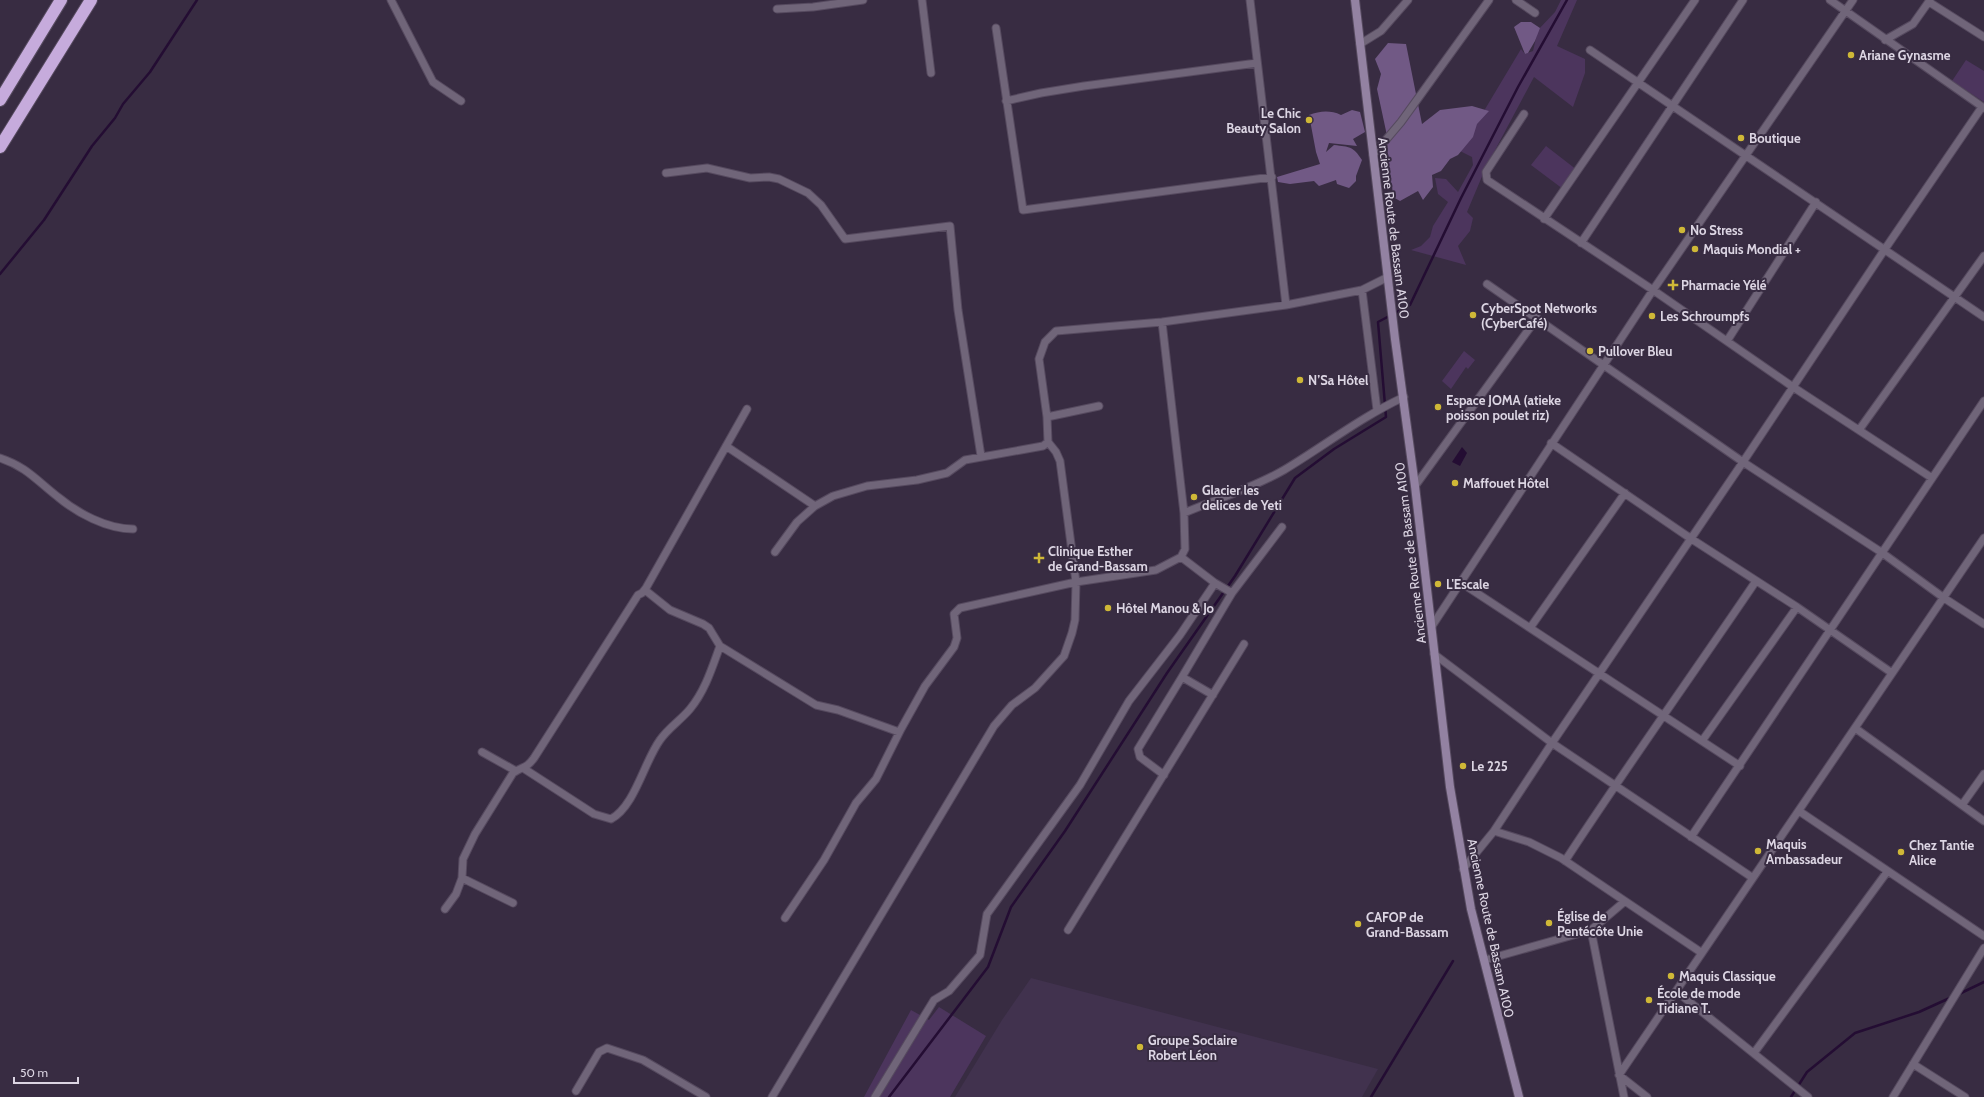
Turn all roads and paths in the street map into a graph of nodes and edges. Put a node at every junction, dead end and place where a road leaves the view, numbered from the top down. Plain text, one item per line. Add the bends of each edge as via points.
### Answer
1 (61, 0) edge
2 (91, 0) edge
3 (391, 0) edge
4 (863, 0) edge
5 (922, 0) edge
6 (1250, 0) edge
7 (1355, 0) edge
8 (1408, 0) edge
9 (1489, 0) edge
10 (1516, 0) edge
11 (1695, 0) edge
12 (1744, 0) edge
13 (1830, 0) edge
14 (1853, 0) edge
15 (1930, 1) edge
16 (777, 9) dead end
17 (1845, 12) junction
18 (1535, 13) dead end
19 (996, 28) dead end
20 (1984, 37) edge
21 (1885, 40) junction
22 (1360, 44) junction
23 (1590, 50) dead end
24 (1257, 63) junction
25 (930, 73) dead end
26 (1639, 84) junction
27 (0, 100) edge
28 (461, 101) dead end
29 (1006, 101) junction
30 (1672, 105) junction
31 (1983, 108) edge
32 (1524, 114) dead end
33 (0, 147) edge
34 (1373, 155) junction
35 (1747, 156) junction
36 (666, 173) dead end
37 (1272, 177) junction
38 (1816, 202) junction
39 (1544, 219) junction
40 (1581, 243) junction
41 (1885, 249) junction
42 (1984, 256) edge
43 (1388, 277) junction
44 (1487, 284) dead end
45 (1362, 290) junction
46 (1653, 290) junction
47 (1955, 296) junction
48 (1286, 305) junction
49 (1984, 317) edge
50 (1537, 318) junction
51 (1162, 322) junction
52 (1727, 341) junction
53 (1604, 366) junction
54 (1793, 387) junction
55 (1404, 398) junction
56 (1984, 401) edge
57 (1099, 406) dead end
58 (747, 409) dead end
59 (1377, 410) junction
60 (1047, 417) junction
61 (1859, 430) junction
62 (1048, 442) junction
63 (1551, 443) junction
64 (726, 446) junction
65 (981, 456) junction
66 (0, 458) edge
67 (1744, 462) junction
68 (1932, 478) junction
69 (1415, 486) junction
70 (1625, 493) junction
71 (815, 506) junction
72 (1184, 513) junction
73 (1282, 527) dead end
74 (133, 529) dead end
75 (1690, 538) junction
76 (1984, 538) edge
77 (775, 552) dead end
78 (1882, 552) junction
79 (1181, 557) junction
80 (1756, 581) junction
81 (1076, 582) junction
82 (1460, 582) junction
83 (1215, 583) junction
84 (645, 590) junction
85 (1232, 593) junction
86 (1944, 598) junction
87 (1797, 607) junction
88 (1984, 624) edge
89 (1432, 626) junction
90 (1530, 628) junction
91 (1830, 630) junction
92 (1244, 644) dead end
93 (720, 646) junction
94 (1434, 654) junction
95 (1892, 673) junction
96 (1599, 675) junction
97 (1182, 677) junction
98 (1213, 695) junction
99 (1664, 717) junction
100 (1855, 728) junction
101 (899, 732) junction
102 (1702, 741) junction
103 (1552, 743) junction
104 (482, 752) dead end
105 (1740, 766) junction
106 (520, 769) junction
107 (1164, 774) junction
108 (1984, 774) edge
109 (1614, 785) junction
110 (1962, 806) junction
111 (1799, 811) junction
112 (1984, 821) edge
113 (1494, 831) junction
114 (1691, 837) junction
115 (1565, 861) junction
116 (1463, 869) junction
117 (1887, 872) junction
118 (462, 878) junction
119 (1753, 878) junction
120 (1624, 902) junction
121 (513, 903) dead end
122 (445, 909) dead end
123 (785, 918) dead end
124 (1068, 930) dead end
125 (1592, 930) junction
126 (1984, 936) edge
127 (1984, 948) edge
128 (1702, 953) junction
129 (1485, 960) junction
130 (1676, 991) junction
131 (1754, 1053) junction
132 (1913, 1064) junction
133 (1619, 1075) junction
134 (576, 1091) dead end
135 (706, 1097) edge
136 (772, 1097) edge
137 (875, 1097) edge
138 (1519, 1097) edge
139 (1624, 1097) edge
140 (1647, 1097) edge
141 (1808, 1097) edge
142 (1893, 1097) edge
143 (1965, 1097) edge

1 - 27 highway
2 - 33 highway
3 - 28 street via 433,82
4 - 16 street
5 - 25 street
6 - 24 street
7 - 22 main road, Ancienne Route de Bassam A100
8 - 22 street via 1381,31
9 - 34 street via 1401,122
10 - 18 street
11 - 26 street
12 - 30 street
13 - 17 street
14 - 17 street
15 - 20 street
15 - 21 street via 1913,24
17 - 21 street
17 - 35 street
19 - 29 street
21 - 31 street
22 - 34 main road, Ancienne Route de Bassam A100
23 - 26 street
24 - 29 street via 1084,86
24 - 37 street
26 - 30 street
26 - 39 street
29 - 37 street via 1023,210
30 - 35 street
30 - 40 street
31 - 41 street
32 - 39 street via 1485,177
34 - 43 main road, Ancienne Route de Bassam A100
35 - 38 street
35 - 46 street
36 - 65 street via 707,168 750,178 779,179 808,193 821,205 845,239 950,226 958,310
37 - 48 street
38 - 41 street
38 - 52 street
39 - 40 street
40 - 46 street
41 - 47 street
41 - 54 street
42 - 47 street
43 - 45 street
43 - 55 main road, Ancienne Route de Bassam A100
44 - 50 street
45 - 48 street
45 - 59 street
46 - 52 street
46 - 53 street
47 - 49 street
47 - 61 street
48 - 51 street
50 - 53 street
50 - 69 street
51 - 60 street via 1052,333 1039,359
51 - 72 street
52 - 54 street
53 - 63 street
53 - 67 street
54 - 61 street
54 - 67 street
55 - 59 street
55 - 69 main road, Ancienne Route de Bassam A100
56 - 68 street
57 - 60 street
58 - 64 street
59 - 72 street via 1284,470 1252,486
60 - 62 street
61 - 68 street
62 - 65 street via 1043,446
62 - 81 street via 1060,461
63 - 70 street
63 - 82 street
64 - 71 street
64 - 84 street
65 - 71 street via 965,460 947,473 917,480 867,486 833,496
66 - 74 street via 28,471 58,498 78,511 113,526
67 - 75 street
67 - 78 street
68 - 78 street
69 - 89 main road, Ancienne Route de Bassam A100
70 - 75 street
70 - 90 street
71 - 77 street via 797,522
72 - 79 street via 1185,548
73 - 85 street
75 - 80 street
75 - 96 street
76 - 86 street
78 - 86 street
78 - 91 street
79 - 81 street via 1156,570
79 - 83 street
80 - 87 street
80 - 99 street
81 - 101 street via 960,608 954,614 957,638 954,647 925,686
81 - 136 street via 1075,620 1064,656 1035,688 1012,705 994,726
82 - 89 street
82 - 90 street
83 - 85 street
83 - 137 street via 1180,635 1129,701 1080,785 987,914 980,955 948,991 934,1000
84 - 93 street via 670,610 709,628
84 - 106 street via 638,595 534,758 528,766
85 - 97 street
86 - 88 street
86 - 95 street
87 - 91 street
87 - 102 street
89 - 94 main road, Ancienne Route de Bassam A100
90 - 96 street
91 - 95 street
91 - 105 street
92 - 98 street
93 - 101 street via 816,704
93 - 106 street via 706,684 690,709 660,739 627,803 618,815 611,819 594,814
94 - 103 street
94 - 116 main road, Ancienne Route de Bassam A100
95 - 100 street
96 - 99 street
96 - 103 street
97 - 98 street
97 - 107 street via 1138,749 1140,757
98 - 107 street
99 - 102 street
99 - 109 street
100 - 110 street
100 - 111 street
101 - 123 street via 876,779 856,803 824,860
102 - 105 street
103 - 109 street
103 - 113 street
104 - 106 street
105 - 114 street
106 - 118 street via 513,774 475,834 464,859
107 - 124 street
108 - 110 street
109 - 114 street
109 - 115 street
110 - 112 street
111 - 117 street
111 - 119 street
113 - 115 street via 1529,842
113 - 116 street
114 - 119 street
115 - 120 street
116 - 129 main road, Ancienne Route de Bassam A100
117 - 126 street
117 - 131 street
118 - 121 street
118 - 122 street via 456,894
119 - 128 street
120 - 125 street
120 - 128 street
125 - 129 street
125 - 133 street
127 - 132 street
128 - 130 street
129 - 138 main road, Ancienne Route de Bassam A100
130 - 131 street
130 - 133 street
131 - 141 street
132 - 142 street
132 - 143 street
133 - 139 street
133 - 140 street
134 - 135 street via 599,1052 607,1048 643,1060

